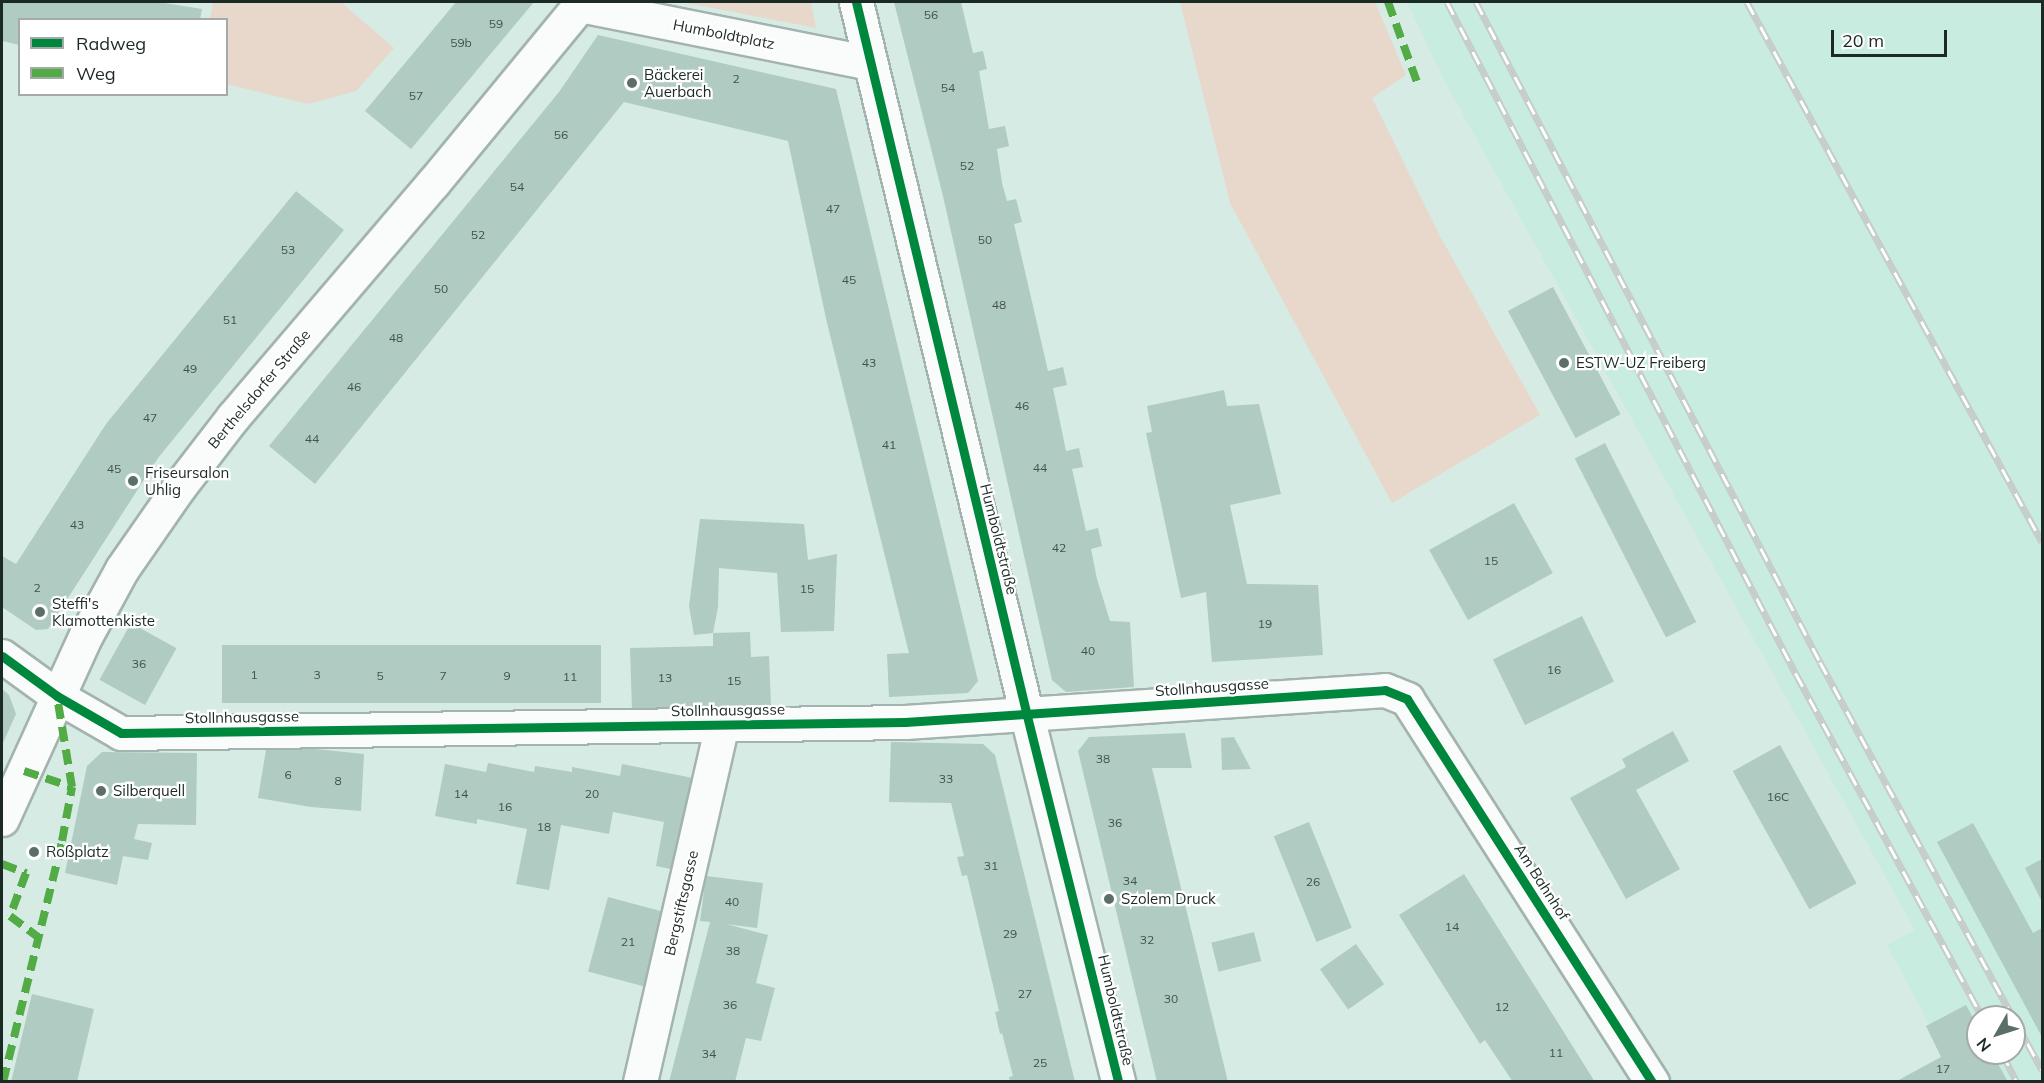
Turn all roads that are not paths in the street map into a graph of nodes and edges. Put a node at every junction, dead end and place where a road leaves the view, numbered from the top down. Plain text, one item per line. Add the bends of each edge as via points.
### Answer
1 (856, 2) edge
2 (581, 3) edge
3 (869, 63) junction
4 (2, 656) edge
5 (57, 696) junction
6 (1407, 699) joint
7 (1027, 716) junction
8 (722, 725) junction
9 (2, 819) edge
10 (640, 1082) edge
11 (1118, 1082) edge
12 (1652, 1082) edge

1 - 3 street, Humboldtstraße
2 - 3 street, Humboldtplatz
2 - 5 street, Berthelsdorfer Straße via 233,417 179,487 122,569
3 - 7 street, Humboldtstraße
4 - 5 street, Stollnhausgasse
5 - 8 street, Stollnhausgasse via 121,733
5 - 9 street, Berthelsdorfer Straße
6 - 7 street, Stollnhausgasse via 1384,690
6 - 12 street, Am Bahnhof
7 - 8 street, Stollnhausgasse
7 - 11 street, Humboldtstraße
8 - 10 street, Bergstiftsgasse

